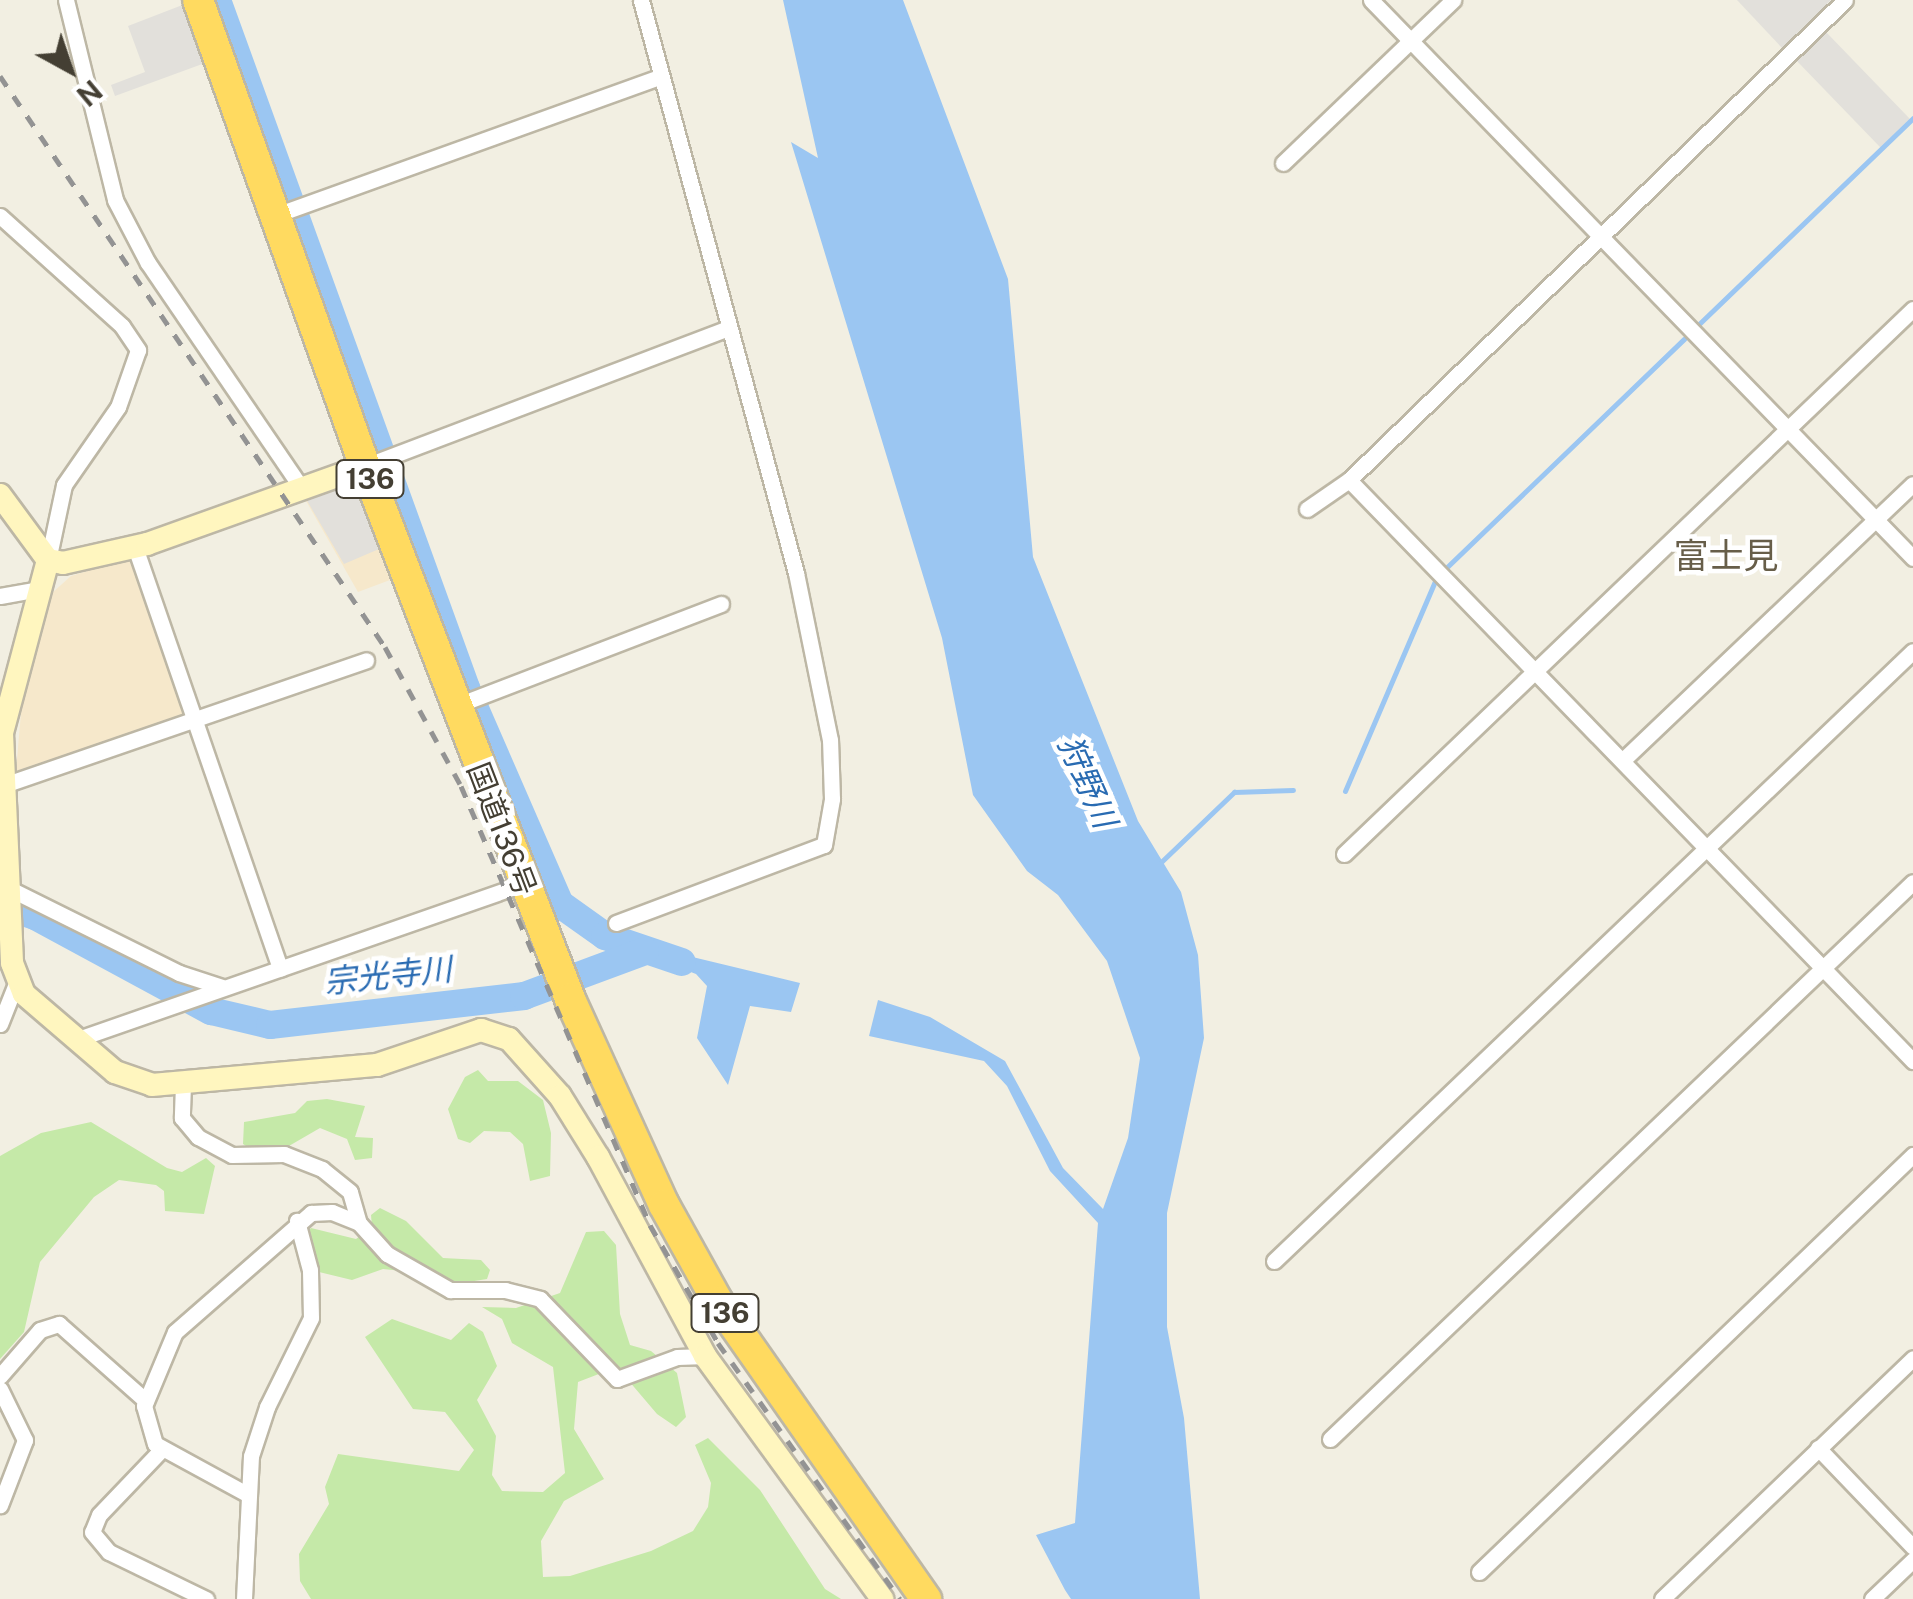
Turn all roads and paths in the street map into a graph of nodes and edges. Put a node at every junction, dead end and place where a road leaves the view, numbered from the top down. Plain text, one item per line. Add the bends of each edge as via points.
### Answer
1 (66, 0) edge
2 (198, 0) edge
3 (640, 0) edge
4 (1371, 0) edge
5 (1453, 0) edge
6 (1845, 0) edge
7 (1410, 41) junction
8 (658, 78) junction
9 (1283, 163) dead end
10 (276, 215) junction
11 (0, 216) edge
12 (1600, 234) junction
13 (1913, 309) edge
14 (729, 328) junction
15 (1788, 429) junction
16 (379, 461) junction
17 (1349, 480) junction
18 (1913, 484) edge
19 (302, 490) junction
20 (0, 495) edge
21 (1306, 509) dead end
22 (1876, 520) junction
23 (135, 547) junction
24 (1913, 558) edge
25 (48, 560) junction
26 (38, 589) junction
27 (0, 596) edge
28 (721, 604) dead end
29 (1913, 651) edge
30 (366, 660) dead end
31 (1536, 672) junction
32 (455, 706) junction
33 (194, 720) junction
34 (1623, 760) junction
35 (4, 785) junction
36 (1708, 849) junction
37 (1344, 854) dead end
38 (1913, 882) edge
39 (522, 884) junction
40 (5, 888) edge
41 (5, 919) edge
42 (616, 923) dead end
43 (280, 968) junction
44 (1823, 968) junction
45 (17, 981) junction
46 (217, 988) junction
47 (0, 1024) edge
48 (74, 1040) junction
49 (1913, 1061) edge
50 (184, 1084) junction
51 (1913, 1155) edge
52 (297, 1222) junction
53 (358, 1223) junction
54 (1274, 1261) dead end
55 (705, 1356) junction
56 (1913, 1358) edge
57 (0, 1376) edge
58 (0, 1388) edge
59 (146, 1401) junction
60 (1330, 1439) dead end
61 (1818, 1448) junction
62 (162, 1449) junction
63 (245, 1492) junction
64 (0, 1505) edge
65 (1913, 1547) edge
66 (1913, 1560) edge
67 (1478, 1572) dead end
68 (206, 1599) edge
69 (244, 1599) edge
70 (882, 1599) edge
71 (926, 1599) edge
72 (1662, 1599) edge
73 (1872, 1599) edge

1 - 19 street via 115,200 148,263
2 - 10 highway, 国道136号 / 136
3 - 8 street
4 - 7 street
5 - 7 street
6 - 12 street
7 - 9 street
7 - 12 street
8 - 10 street
8 - 14 street
10 - 16 highway, 国道136号 / 136
11 - 25 street via 122,326 138,350 118,407 64,485
12 - 15 street
12 - 17 street
13 - 15 street
14 - 16 street
14 - 42 street via 796,573 830,740 832,799 824,846
15 - 22 street
15 - 31 street
16 - 19 street
16 - 32 highway, 国道136号 / 136
17 - 21 street
17 - 31 street
18 - 22 street
19 - 23 street
20 - 25 street
22 - 24 street
22 - 34 street
23 - 25 street via 92,559
23 - 33 street
25 - 26 street
26 - 27 street
26 - 35 street via 7,701
28 - 32 street
29 - 36 street
30 - 33 street
31 - 34 street
31 - 37 street
32 - 39 highway, 国道136号 / 136
33 - 35 street
33 - 43 street
34 - 36 street
35 - 40 street
36 - 44 street
36 - 54 street
38 - 44 street
39 - 43 street
39 - 71 highway, 国道136号 / 136 via 664,1205 718,1302
40 - 41 street
40 - 46 street
41 - 45 street
43 - 46 street
44 - 49 street
44 - 60 street
45 - 47 street
45 - 48 street
46 - 48 street
48 - 50 street via 128,1079
50 - 53 street via 182,1118 198,1137 232,1155 284,1154 322,1169 350,1192
50 - 55 street via 377,1065 480,1030 509,1039 560,1096 598,1157
51 - 67 street
52 - 53 street via 321,1211
52 - 59 street via 175,1332
52 - 63 street via 310,1270 311,1318 256,1433
53 - 55 street via 380,1248 436,1285 466,1293 525,1292 552,1305 617,1378 677,1357
55 - 70 street
56 - 61 street
57 - 59 street via 40,1330 58,1324
58 - 64 street via 25,1440
59 - 62 street via 149,1434
61 - 65 street
61 - 72 street
62 - 63 street
62 - 68 street via 99,1515 92,1532 108,1552
63 - 69 street
66 - 73 street

